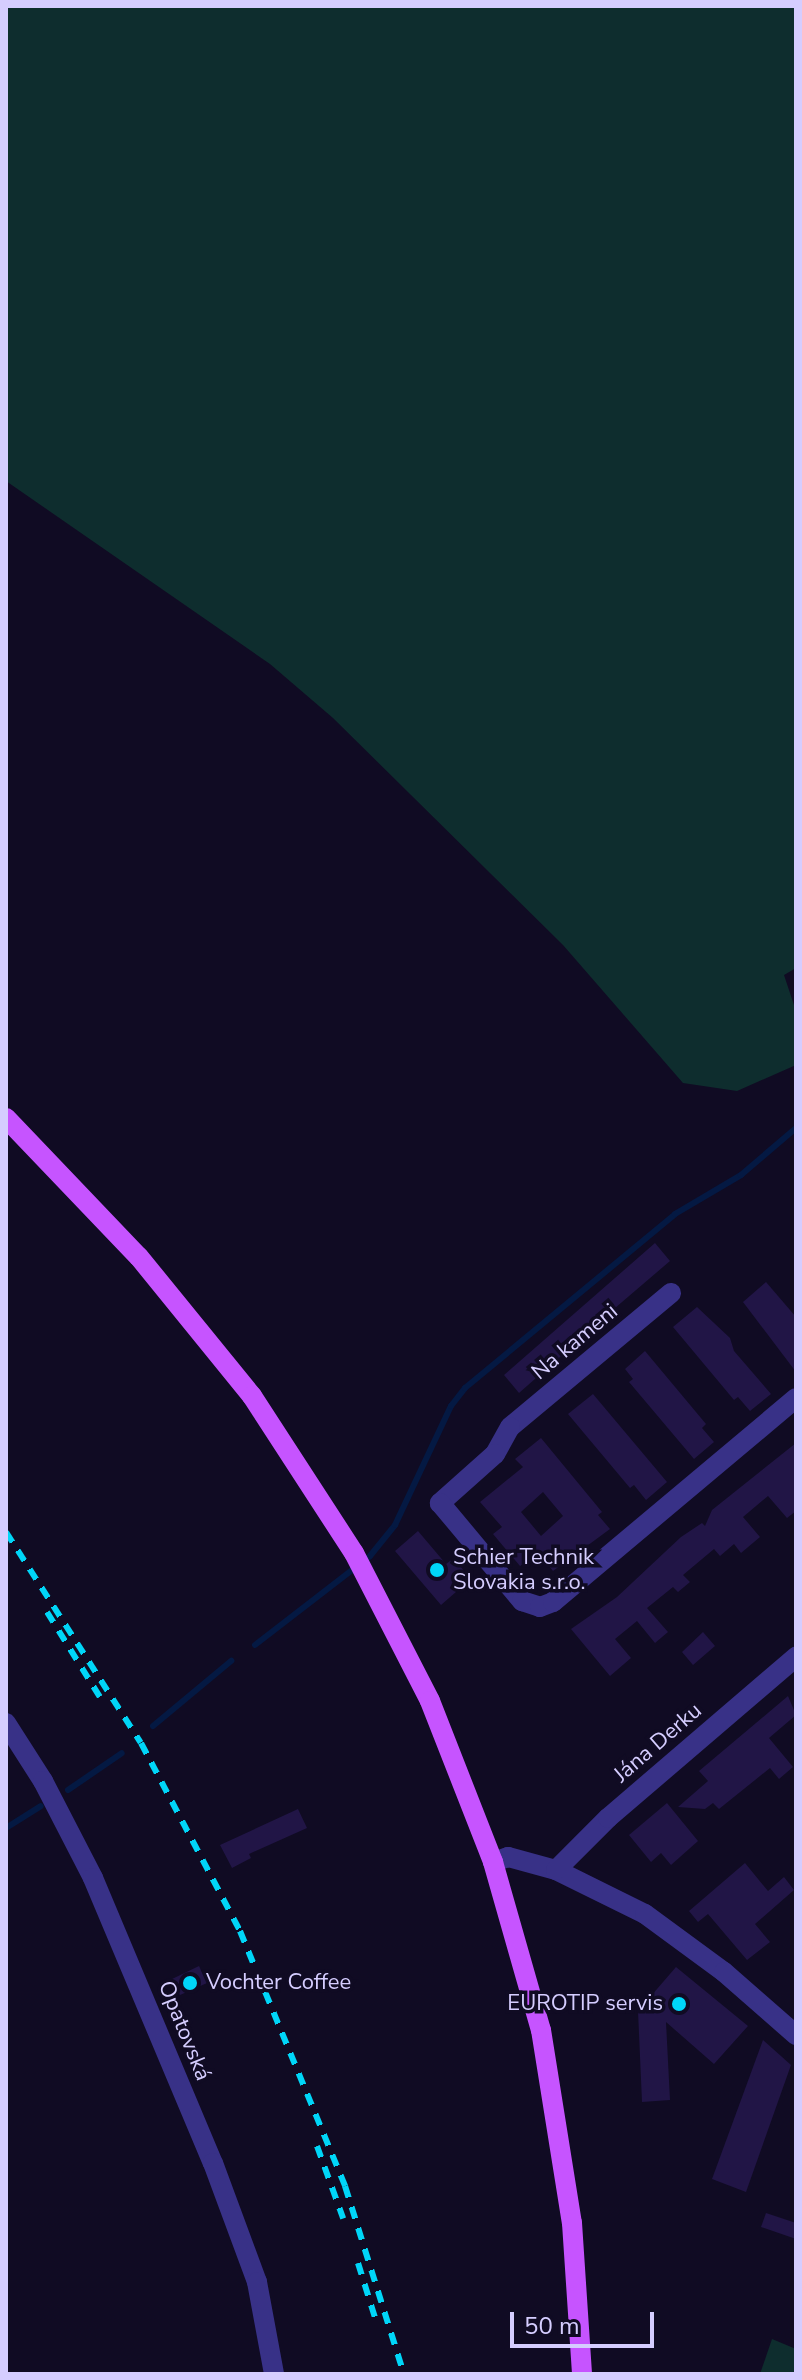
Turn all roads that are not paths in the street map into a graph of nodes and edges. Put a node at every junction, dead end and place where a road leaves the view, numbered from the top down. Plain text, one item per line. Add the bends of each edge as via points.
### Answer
1 (6, 1118) edge
2 (671, 1293) dead end
3 (796, 1398) edge
4 (796, 1657) edge
5 (6, 1723) edge
6 (493, 1862) junction
7 (556, 1870) junction
8 (796, 2035) edge
9 (274, 2374) edge
10 (582, 2374) edge

1 - 6 main road via 195,1321 302,1468 359,1562 430,1701
2 - 3 street, Na kameni via 510,1427 495,1454 440,1503 522,1601 540,1607 553,1602 739,1435
4 - 7 street, Jána Derku via 608,1818
5 - 9 street, Opatovská via 93,1878 232,2211 257,2282
6 - 7 street via 508,1857
6 - 10 main road via 530,1986 553,2089 573,2237
7 - 8 street via 645,1914 724,1972

